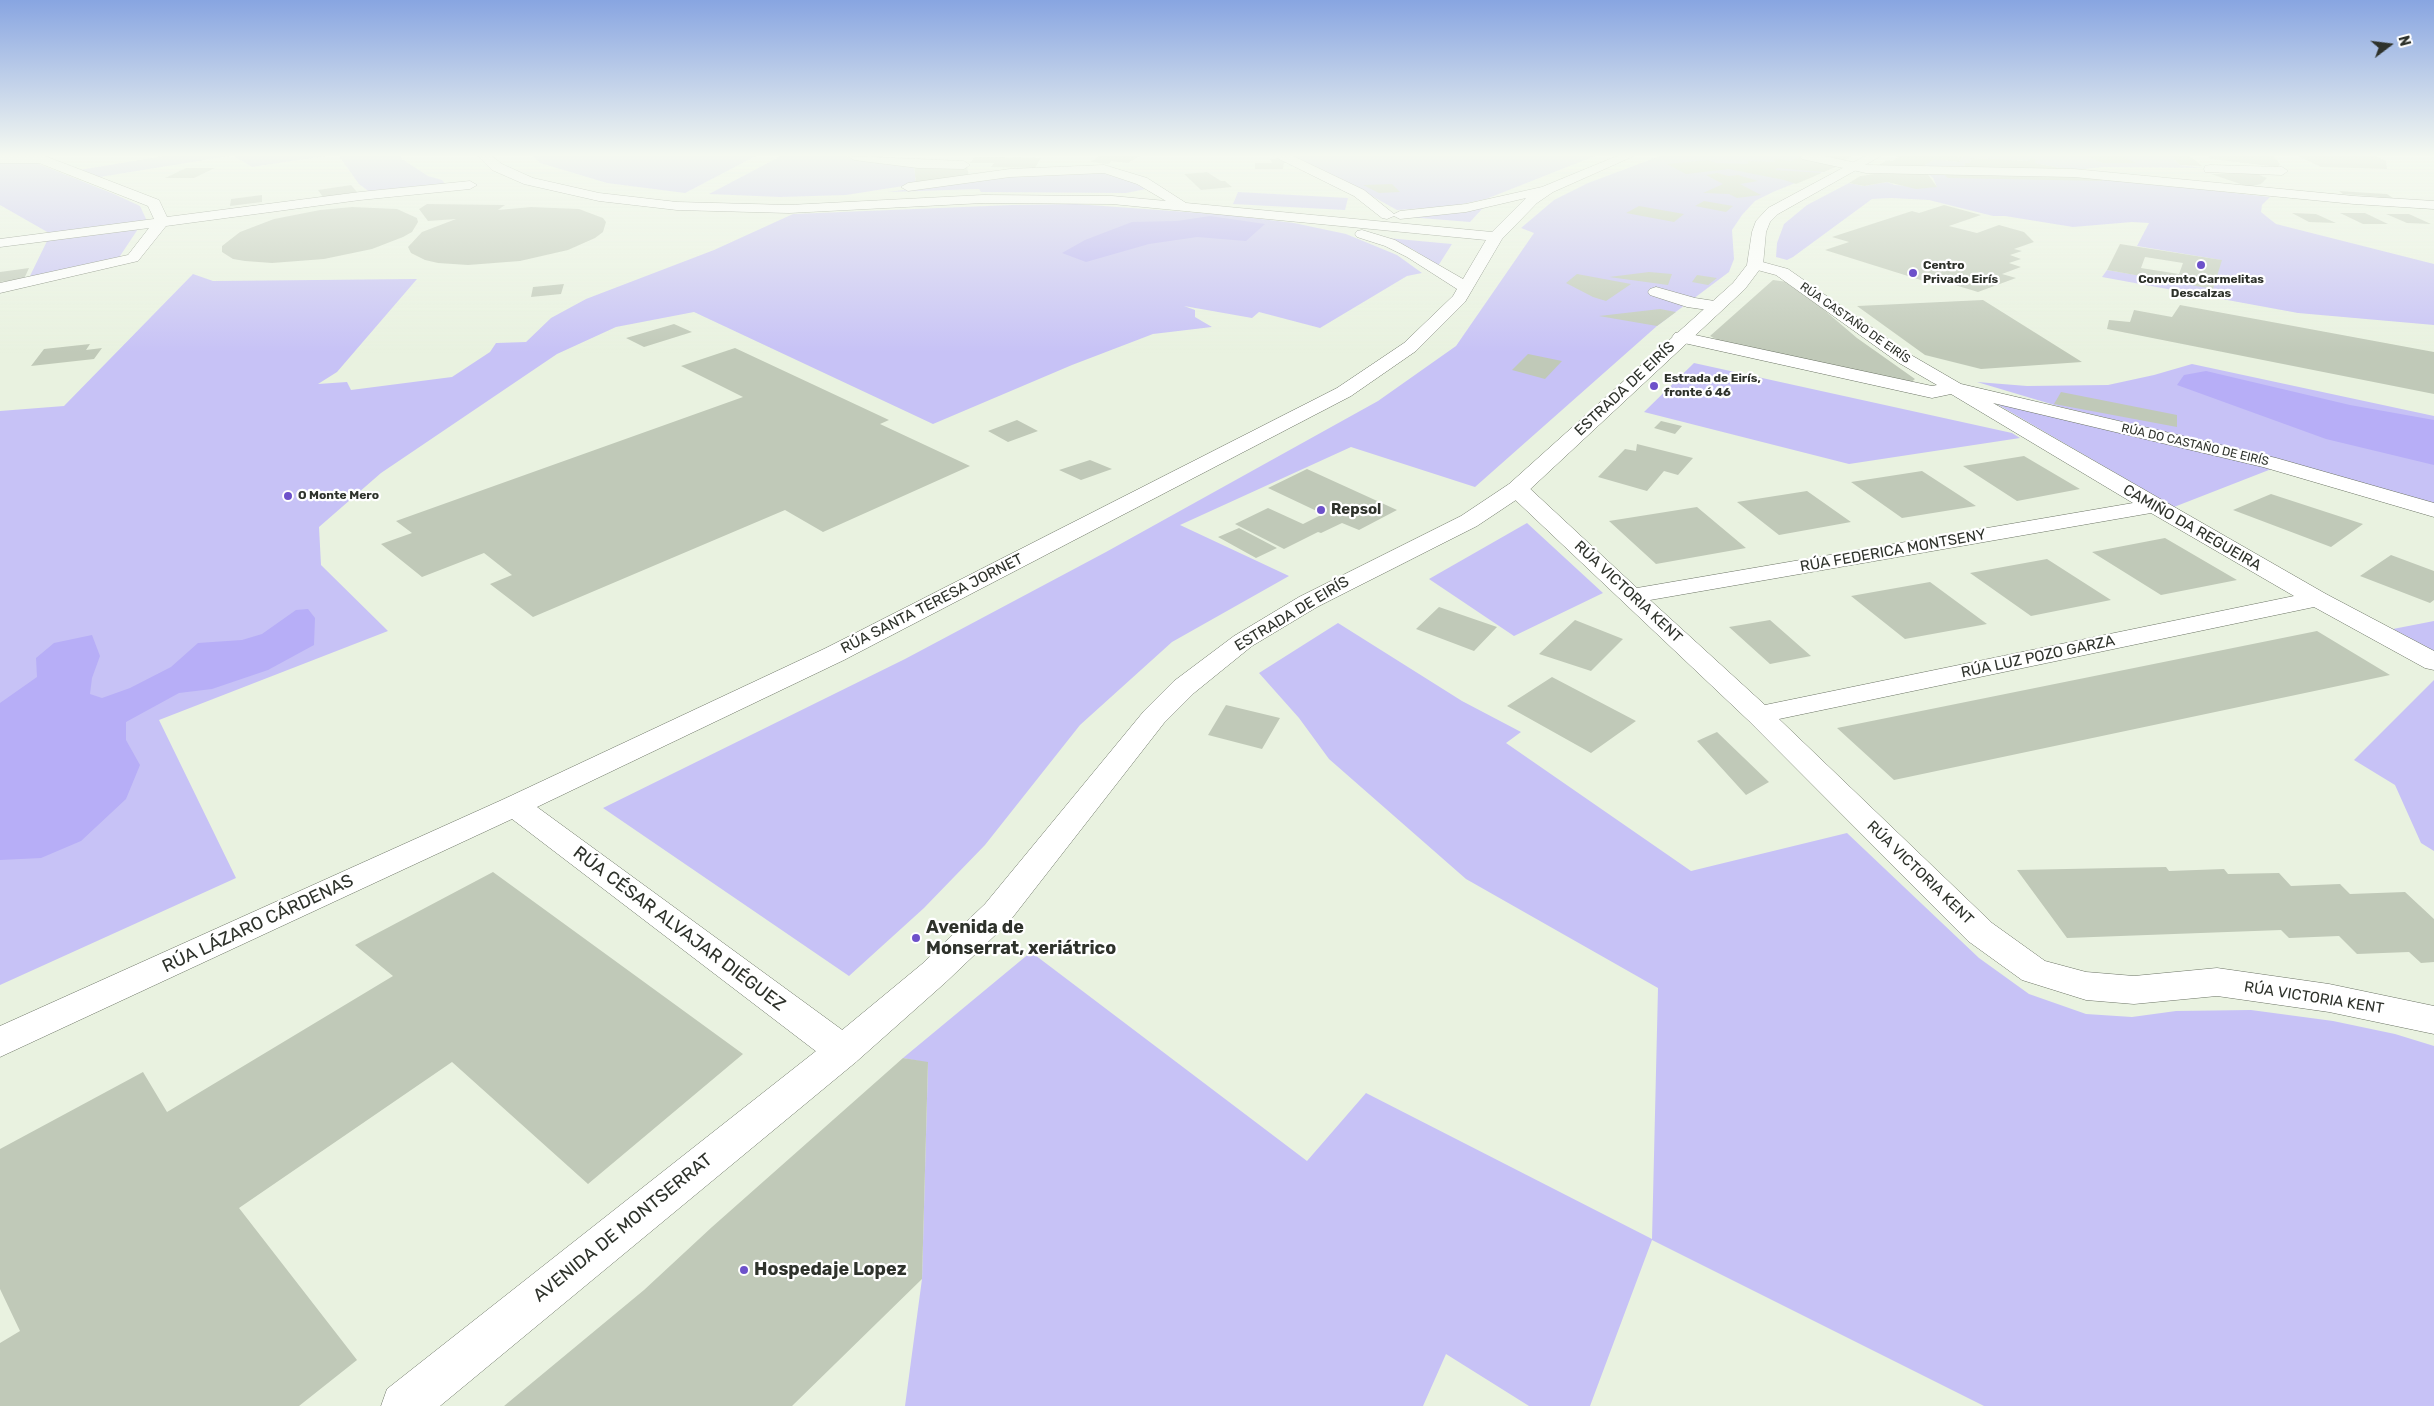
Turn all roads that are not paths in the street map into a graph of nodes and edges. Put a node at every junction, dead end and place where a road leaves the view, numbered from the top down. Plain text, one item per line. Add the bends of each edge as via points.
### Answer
1 (162, 221) edge
2 (157, 222) edge
3 (1309, 222) edge
4 (1338, 222) edge
5 (1510, 222) edge
6 (1763, 222) edge
7 (1496, 237) junction
8 (0, 243) edge
9 (1755, 265) junction
10 (0, 288) edge
11 (1466, 288) junction
12 (1656, 292) dead end
13 (1715, 306) junction
14 (1681, 337) junction
15 (1954, 388) junction
16 (1517, 489) junction
17 (2154, 506) junction
18 (2434, 510) edge
19 (1632, 596) junction
20 (2317, 599) junction
21 (2434, 662) edge
22 (1759, 715) junction
23 (515, 806) junction
24 (2434, 1020) edge
25 (0, 1042) edge
26 (843, 1051) junction
27 (404, 1406) edge

1 - 10 street via 133,258
2 - 8 street
3 - 11 street via 1390,243
4 - 7 street
5 - 7 street, RÚA SANTA TERESA JORNET
6 - 9 street via 1758,232
7 - 11 street, RÚA SANTA TERESA JORNET
9 - 13 street, ESTRADA DE EIRÍS via 1739,286
9 - 15 street, RÚA CASTAÑO DE EIRÍS via 1782,272 1906,359
11 - 23 street, RÚA SANTA TERESA JORNET via 1410,347 1344,392 887,628
12 - 13 street
13 - 14 street, ESTRADA DE EIRÍS
14 - 15 street, ESTRADA DE EIRÍS via 1932,392
14 - 16 street, ESTRADA DE EIRÍS
15 - 17 street, CAMIÑO DA REGUEIRA
15 - 18 street, RÚA DO CASTAÑO DE EIRÍS via 2269,462
16 - 19 street, RÚA VICTORIA KENT
16 - 26 street, ESTRADA DE EIRÍS via 1469,521 1308,602 1244,641 1184,687 1154,717 997,913 934,973
17 - 19 street, RÚA FEDERICA MONTSENY
17 - 20 street, CAMIÑO DA REGUEIRA
19 - 22 street, RÚA VICTORIA KENT
20 - 21 street, CAMIÑO DA REGUEIRA
20 - 22 street, RÚA LUZ POZO GARZA
22 - 24 street, RÚA VICTORIA KENT via 1980,932 2034,971 2086,986 2134,990 2217,982 2329,998
23 - 25 street, RÚA LÁZARO CÁRDENAS
23 - 26 street, RÚA CÉSAR ALVAJAR DIÉGUEZ
26 - 27 street, AVENIDA DE MONTSERRAT

